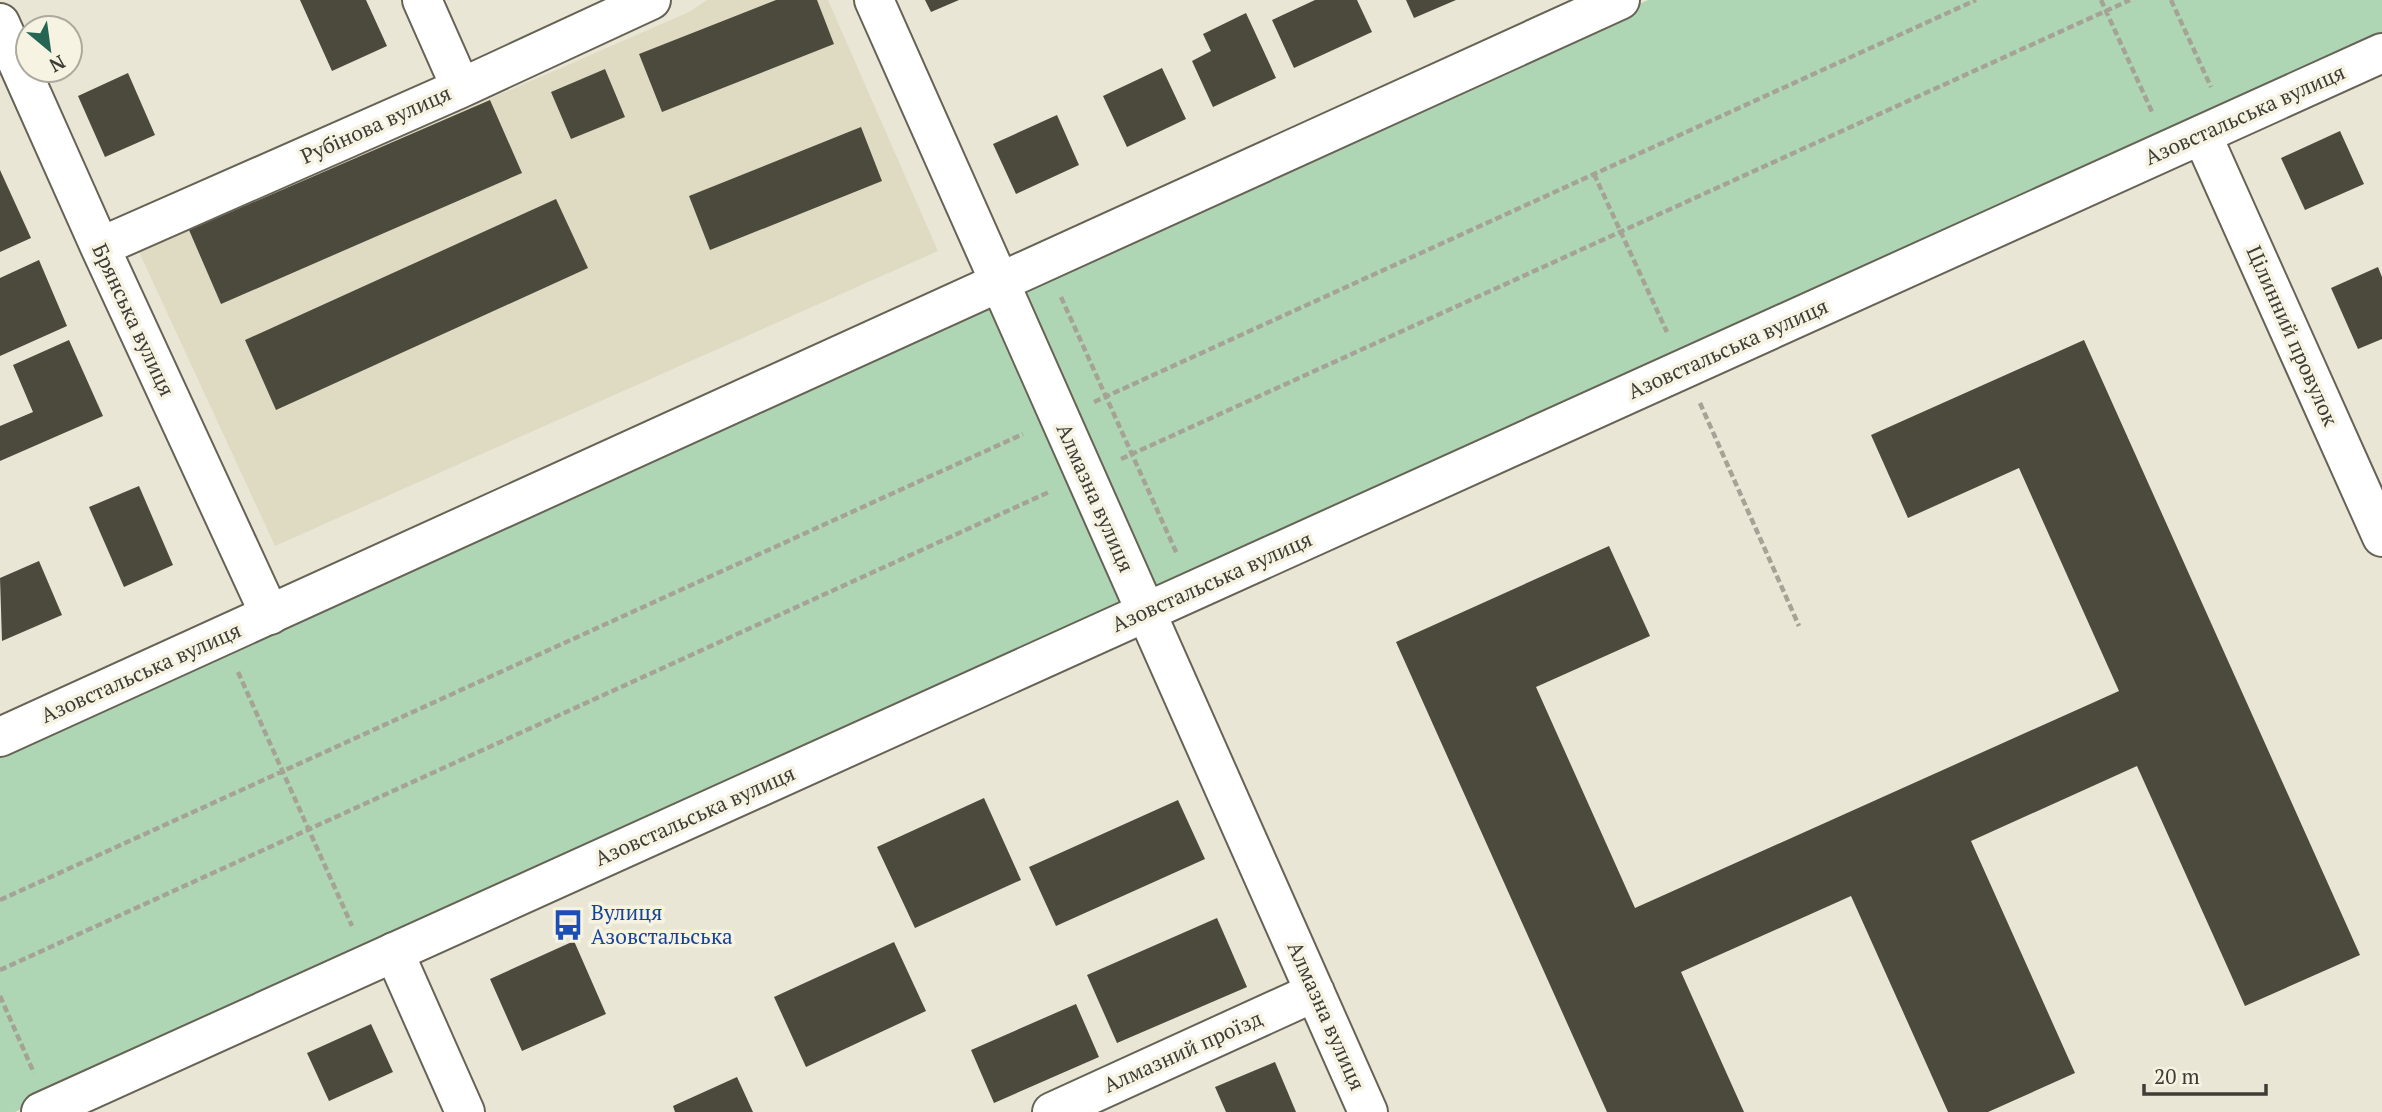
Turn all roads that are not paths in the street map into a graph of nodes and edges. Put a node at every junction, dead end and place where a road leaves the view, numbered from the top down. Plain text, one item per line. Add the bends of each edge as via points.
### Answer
1 (422, 0) edge
2 (650, 0) edge
3 (874, 0) edge
4 (1620, 0) edge
5 (0, 23) edge
6 (2382, 53) edge
7 (461, 88) junction
8 (2200, 136) junction
9 (100, 247) junction
10 (1000, 283) junction
11 (2382, 537) edge
12 (1146, 612) junction
13 (270, 615) junction
14 (0, 737) edge
15 (381, 958) junction
16 (1315, 992) junction
17 (45, 1110) edge
18 (465, 1112) edge
19 (1052, 1112) edge
20 (1368, 1112) edge

1 - 7 street
2 - 7 street, Рубінова вулиця
3 - 10 street, Алмазна вулиця
4 - 10 street, Азовстальська вулиця
5 - 9 street, Брянська вулиця
6 - 8 street, Азовстальська вулиця
7 - 9 street, Рубінова вулиця
8 - 11 street, Цілинний провулок
8 - 12 street, Азовстальська вулиця
9 - 13 street, Брянська вулиця
10 - 12 street, Алмазна вулиця
10 - 13 street, Азовстальська вулиця
12 - 15 street, Азовстальська вулиця
12 - 16 street, Алмазна вулиця
13 - 14 street, Азовстальська вулиця
15 - 17 street, Азовстальська вулиця
15 - 18 street
16 - 19 street, Алмазний проїзд
16 - 20 street, Алмазна вулиця

